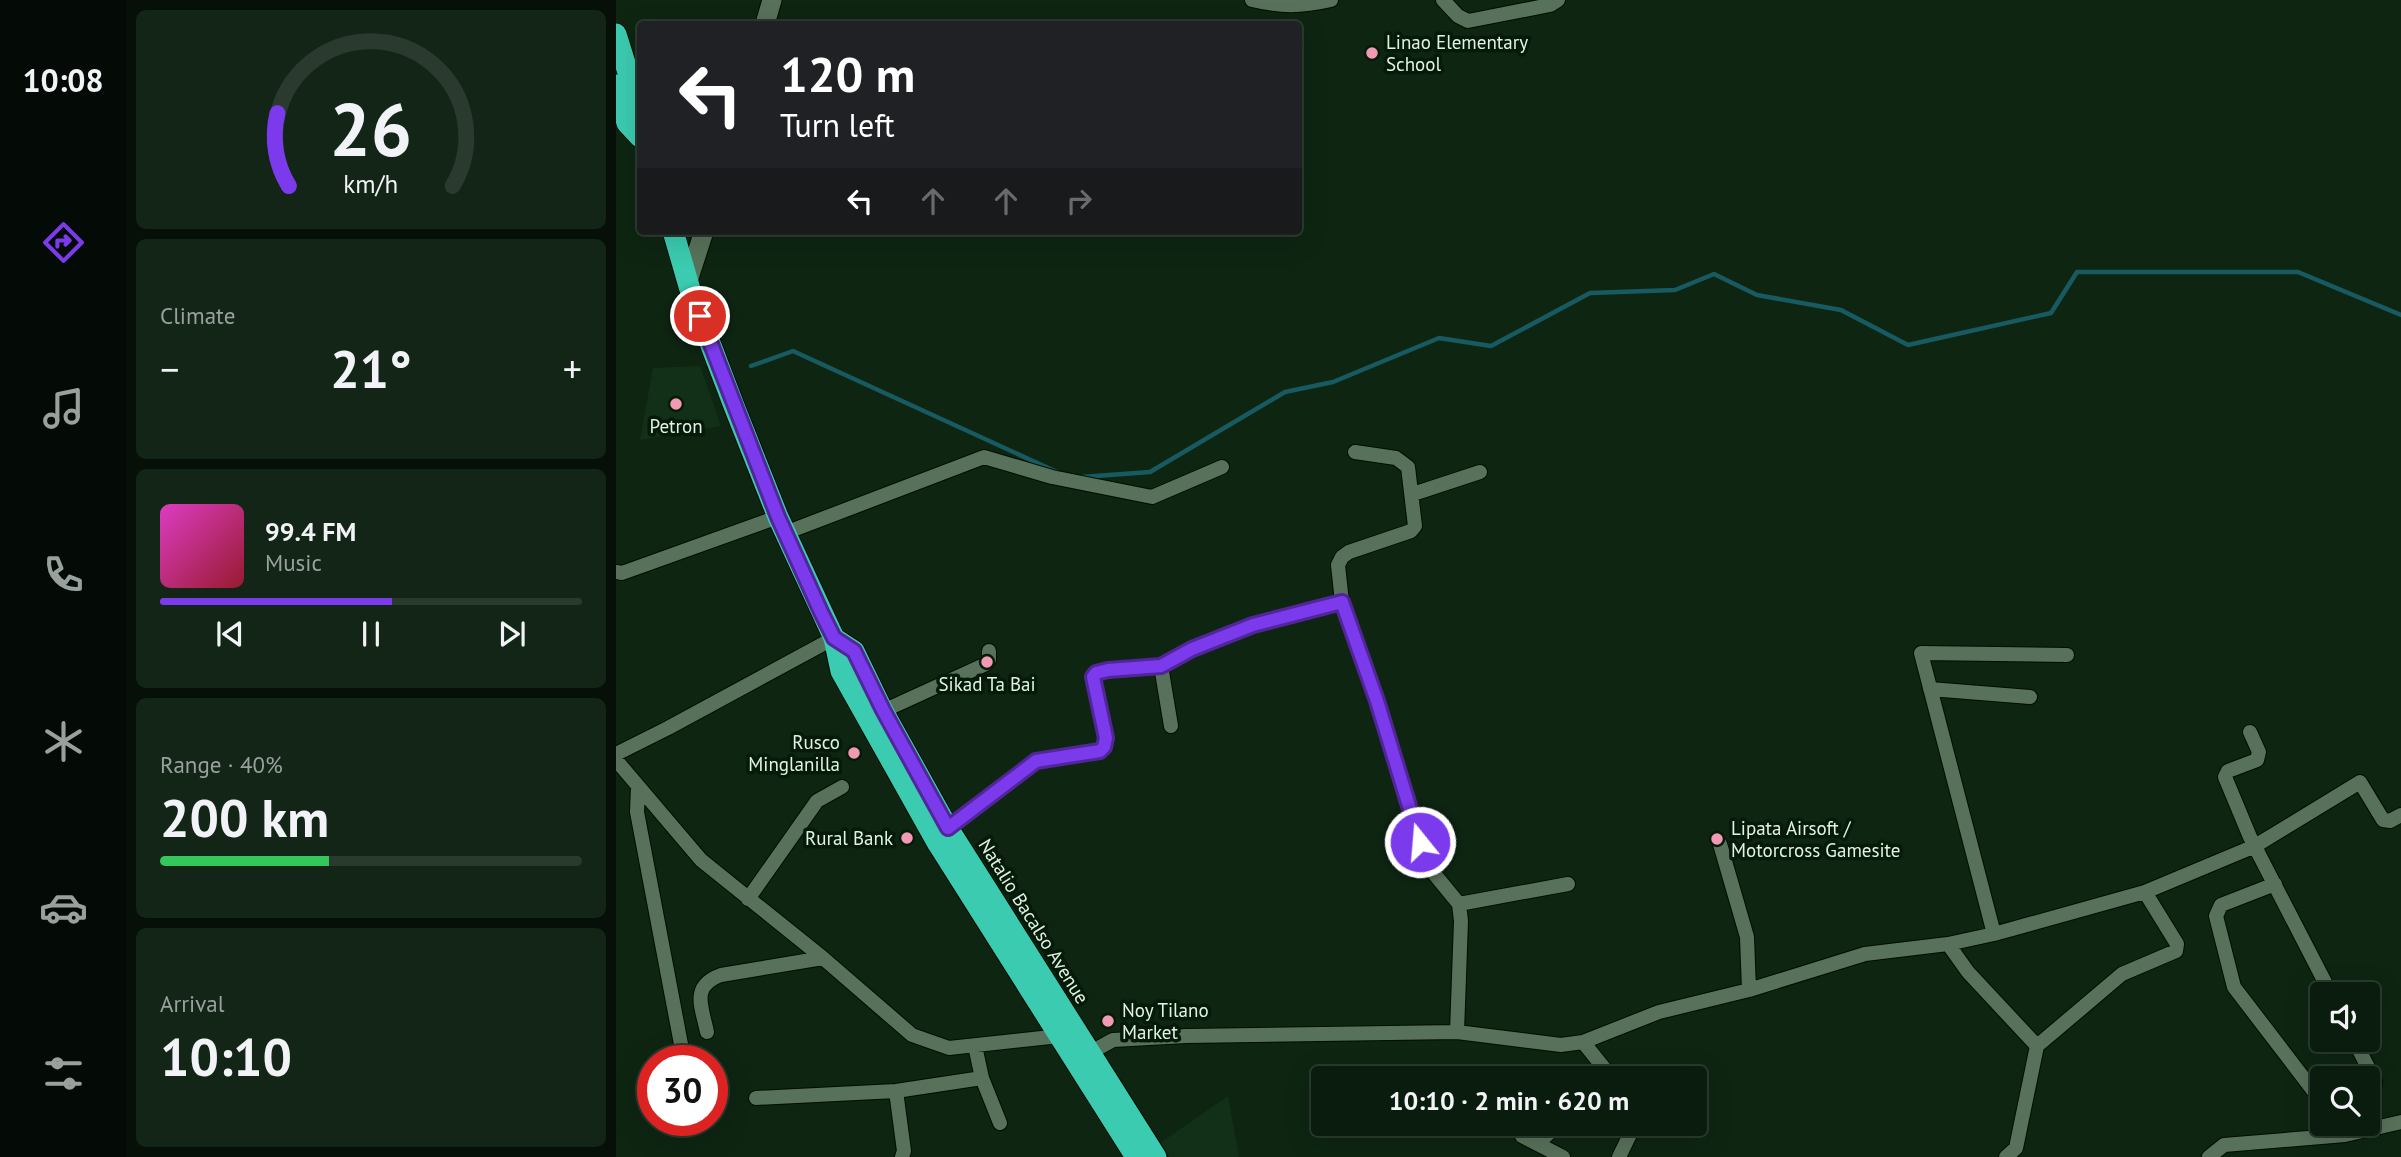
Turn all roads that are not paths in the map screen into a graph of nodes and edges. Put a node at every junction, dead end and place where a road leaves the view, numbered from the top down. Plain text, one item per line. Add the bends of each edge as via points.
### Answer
1 (772, 0) edge
2 (1252, 0) edge
3 (1331, 0) edge
4 (1443, 0) edge
5 (1558, 0) edge
6 (766, 21) edge
7 (616, 34) edge
8 (616, 85) edge
9 (637, 101) edge
10 (637, 133) edge
11 (674, 235) edge
12 (703, 235) edge
13 (688, 281) junction
14 (1355, 452) dead end
15 (1222, 467) dead end
16 (1480, 472) dead end
17 (1413, 494) junction
18 (781, 525) junction
19 (616, 572) edge
20 (1342, 602) junction
21 (834, 638) junction
22 (989, 651) dead end
23 (2067, 655) dead end
24 (1161, 666) junction
25 (1930, 689) junction
26 (2030, 697) dead end
27 (883, 710) junction
28 (1171, 726) dead end
29 (2250, 732) dead end
30 (616, 754) edge
31 (616, 760) edge
32 (638, 786) junction
33 (842, 787) dead end
34 (2401, 814) edge
35 (948, 828) junction
36 (1720, 844) dead end
37 (2255, 846) junction
38 (1568, 884) dead end
39 (2276, 884) junction
40 (2145, 892) junction
41 (748, 899) junction
42 (1459, 904) junction
43 (1994, 934) junction
44 (1948, 944) junction
45 (823, 958) junction
46 (2325, 982) edge
47 (1749, 990) junction
48 (707, 1032) dead end
49 (1457, 1032) junction
50 (1060, 1036) junction
51 (1583, 1042) junction
52 (681, 1045) edge
53 (975, 1046) junction
54 (2037, 1046) junction
55 (1083, 1057) junction
56 (1601, 1066) edge
57 (982, 1079) junction
58 (2310, 1086) edge
59 (897, 1091) junction
60 (756, 1098) dead end
61 (2401, 1122) edge
62 (1000, 1123) dead end
63 (2380, 1124) edge
64 (2310, 1133) edge
65 (1522, 1136) dead end
66 (1546, 1136) edge
67 (1629, 1136) edge
68 (1538, 1143) junction
69 (2015, 1154) edge
70 (902, 1157) edge
71 (1136, 1157) edge
72 (1156, 1157) edge
73 (1563, 1157) edge
74 (1619, 1157) edge
75 (2209, 1157) edge

1 - 6 street
2 - 3 street via 1282,7
4 - 5 street via 1468,20
7 - 9 highway
8 - 10 highway via 627,122
11 - 13 highway, Natalio Bacalso Avenue
12 - 13 street
13 - 18 highway, Natalio Bacalso Avenue
14 - 17 street via 1396,458 1408,467
15 - 18 street via 1152,497 1052,477 984,457
16 - 17 street
17 - 20 street via 1414,528 1342,557 1338,565
18 - 19 street
18 - 21 highway, Natalio Bacalso Avenue
20 - 24 street via 1253,625
20 - 42 street via 1427,865
21 - 27 highway, Natalio Bacalso Avenue via 854,651
21 - 30 street
21 - 50 highway, Natalio Bacalso Avenue via 841,671 938,844
22 - 27 street via 986,664
23 - 25 street via 1921,653
24 - 28 street
24 - 35 street via 1096,673 1104,747 1036,761
25 - 26 street
25 - 43 street
27 - 35 highway, Natalio Bacalso Avenue
29 - 37 street via 2259,752 2257,760 2225,774
31 - 32 street
32 - 41 street via 701,860
32 - 52 street via 637,812
33 - 41 street via 817,801
34 - 37 street via 2383,820 2360,782
35 - 55 highway, Natalio Bacalso Avenue
36 - 47 street via 1747,937
37 - 39 street
37 - 40 street
38 - 42 street
39 - 46 street
39 - 58 street via 2221,905 2216,916 2234,987
40 - 43 street
40 - 54 street via 2176,951 2122,974
41 - 45 street
42 - 49 street
43 - 44 street
44 - 47 street via 1865,954
44 - 54 street
45 - 48 street via 709,979 700,994
45 - 53 street via 912,1035 948,1048
47 - 51 street via 1659,1012
49 - 51 street via 1561,1045
49 - 55 street via 1113,1040
50 - 53 street
50 - 55 highway, Natalio Bacalso Avenue
51 - 56 street
53 - 57 street
54 - 69 street
55 - 71 highway, Natalio Bacalso Avenue
55 - 72 highway, Natalio Bacalso Avenue
57 - 59 street
57 - 62 street
59 - 60 street
59 - 70 street
61 - 63 street
64 - 75 street via 2224,1145
65 - 68 street
66 - 68 street
67 - 74 street
68 - 73 street

